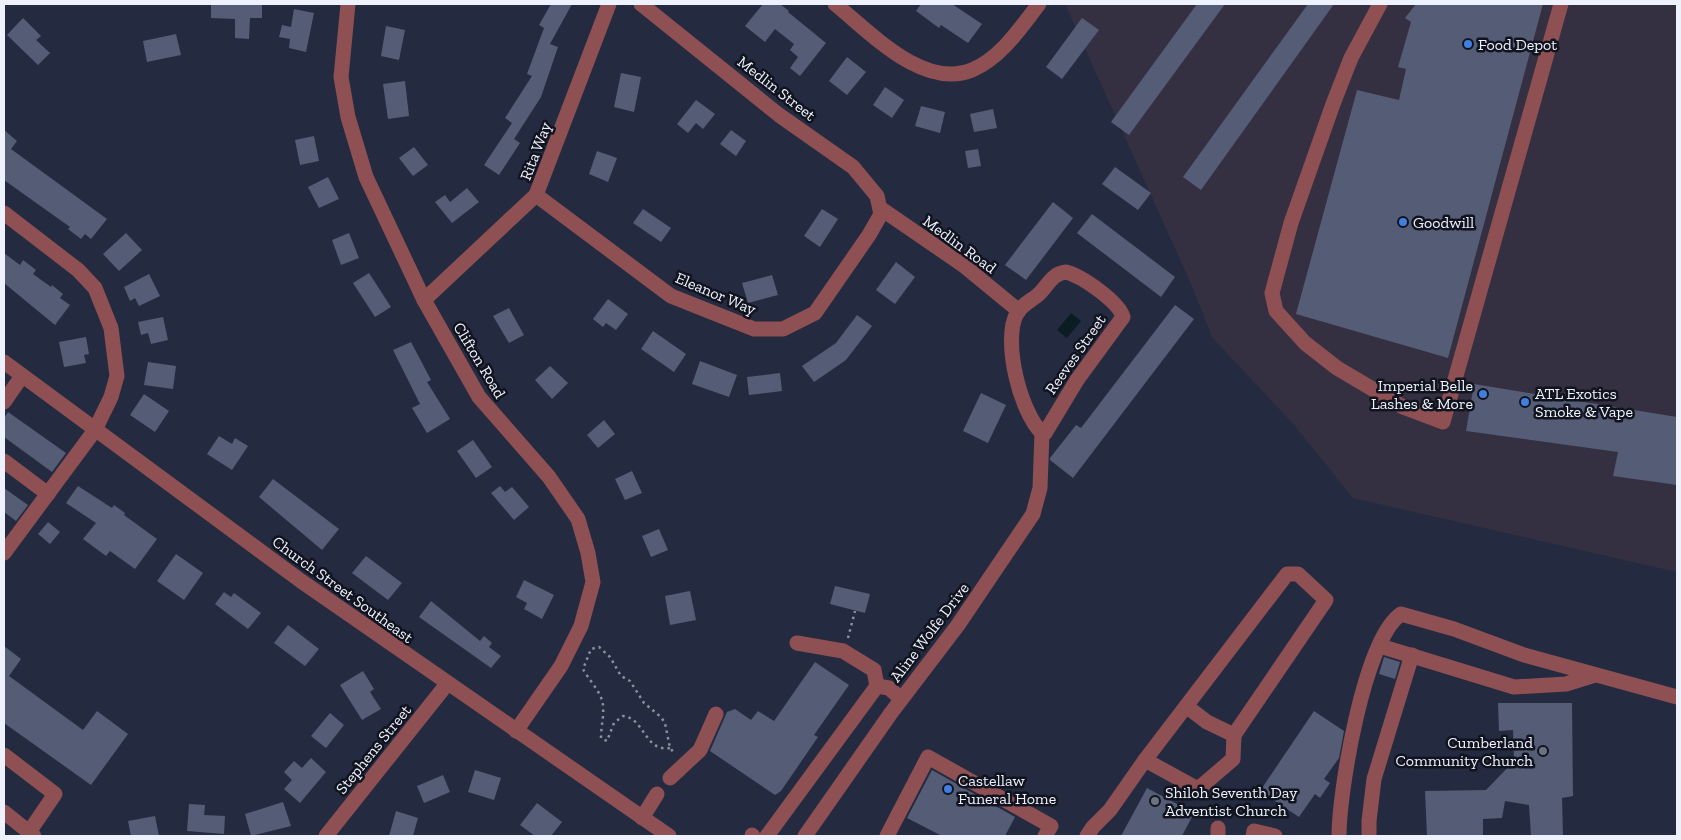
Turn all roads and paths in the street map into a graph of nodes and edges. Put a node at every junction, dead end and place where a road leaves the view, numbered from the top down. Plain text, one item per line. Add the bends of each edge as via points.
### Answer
1 (348, 4) edge
2 (609, 4) edge
3 (641, 4) edge
4 (835, 4) edge
5 (1040, 4) edge
6 (1380, 4) edge
7 (1561, 4) edge
8 (536, 195) junction
9 (880, 208) junction
10 (4, 213) edge
11 (424, 300) junction
12 (1018, 311) junction
13 (4, 362) edge
14 (22, 376) junction
15 (4, 402) edge
16 (94, 430) junction
17 (1042, 433) junction
18 (4, 461) edge
19 (48, 494) junction
20 (4, 553) edge
21 (855, 611) dead end
22 (797, 643) dead end
23 (1380, 646) junction
24 (845, 652) junction
25 (1412, 655) junction
26 (1595, 675) junction
27 (447, 684) junction
28 (877, 686) junction
29 (1677, 697) edge
30 (901, 699) junction
31 (1186, 706) junction
32 (716, 714) dead end
33 (516, 731) junction
34 (1234, 735) junction
35 (670, 748) junction
36 (4, 755) edge
37 (1145, 760) junction
38 (685, 764) junction
39 (670, 778) dead end
40 (657, 794) dead end
41 (4, 812) edge
42 (642, 818) junction
43 (1339, 831) edge
44 (31, 834) edge
45 (326, 836) edge
46 (669, 836) edge
47 (767, 836) edge
48 (805, 836) edge
49 (887, 836) edge
50 (1045, 836) edge
51 (1087, 836) edge
52 (1253, 836) edge
53 (1275, 836) edge
54 (1370, 836) edge

1 - 11 street, Clifton Road via 341,77 348,117 366,177
2 - 8 street, Rita Way
3 - 9 street, Medlin Street via 779,115 853,167 877,196
4 - 5 street via 906,61 954,75 973,70 994,55
6 - 7 street via 1350,58 1291,223 1272,293 1276,311 1311,348 1337,368 1402,407 1443,422
8 - 9 street, Eleanor Way via 671,296 754,329 783,329 815,313 869,235 881,214
8 - 11 street, Rita Way
9 - 12 street, Medlin Road via 964,265
10 - 16 street via 78,270 101,300 111,328 117,376 111,397
11 - 33 street, Clifton Road via 479,397 549,477 578,519 588,553 593,582 581,626 561,666
12 - 17 street, Reeves Street via 1012,337 1014,365 1031,419
12 - 17 street, Reeves Street via 1035,299 1055,276 1066,272 1115,303 1123,317
13 - 14 street, Church Street Southeast
14 - 15 street
14 - 16 street, Church Street Southeast
16 - 19 street
16 - 27 street, Church Street Southeast
17 - 30 street, Aline Wolfe Drive via 1040,488 1033,514 958,625
18 - 19 street
19 - 20 street
21 - 24 path
22 - 24 street
23 - 25 street
23 - 26 street via 1385,632 1400,614
23 - 43 street via 1367,678 1349,754
24 - 28 street via 874,670
25 - 26 street via 1514,687 1566,684
25 - 54 street via 1374,780
26 - 29 street
27 - 33 street, Church Street Southeast
27 - 45 street, Stephens Street
28 - 30 street via 889,688
28 - 47 street
30 - 48 street, Aline Wolfe Drive
31 - 34 street
31 - 34 street via 1287,574 1298,574 1326,600
31 - 37 street
32 - 38 street via 700,750
33 - 42 street, Church Street Southeast
34 - 37 street via 1233,759 1198,789
35 - 35 path via 661,717 644,703 630,681 621,676 610,657 599,647 591,649 583,668 604,706 601,738 607,741 614,723 623,716 630,717 638,722 655,746
35 - 38 path
36 - 44 street via 55,794
37 - 51 street via 1110,810
38 - 39 street
40 - 42 street
41 - 44 street
42 - 46 street, Church Street Southeast
49 - 50 street via 928,757 1051,826
52 - 53 street via 1254,831

